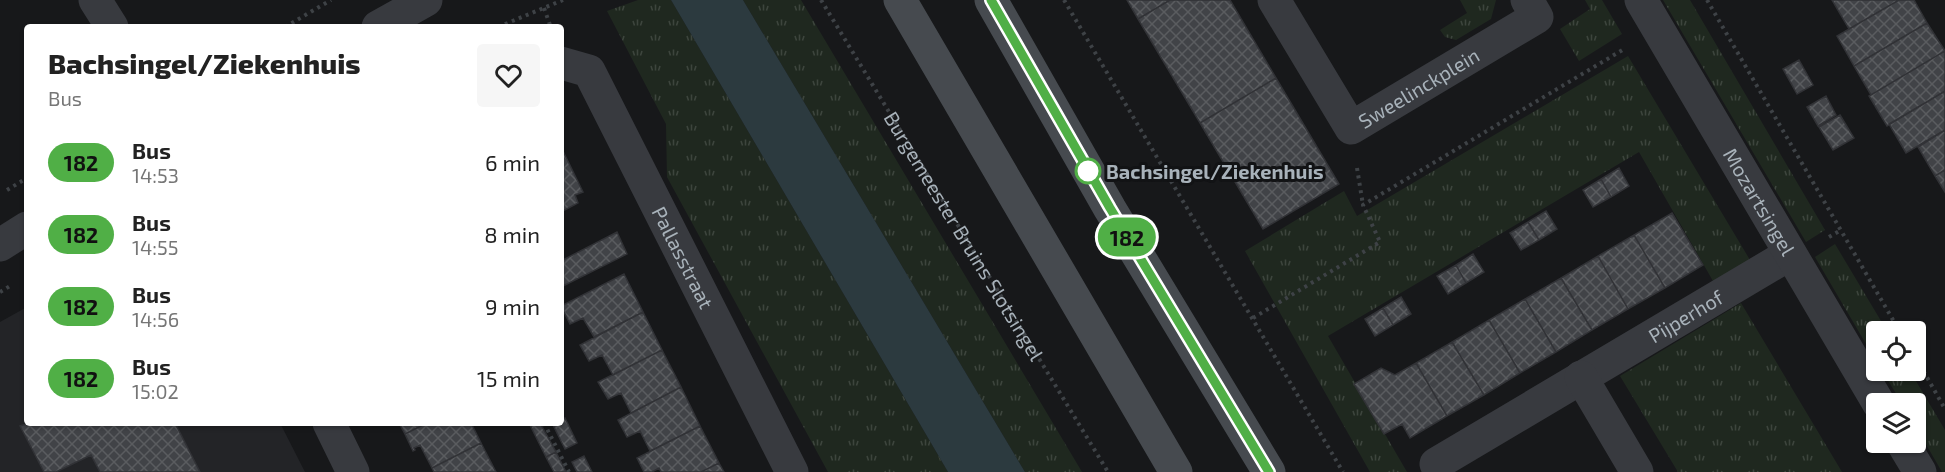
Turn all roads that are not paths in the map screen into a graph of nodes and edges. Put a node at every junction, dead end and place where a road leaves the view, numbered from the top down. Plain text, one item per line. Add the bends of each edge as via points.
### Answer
1 (95, 0) edge
2 (426, 0) edge
3 (900, 0) edge
4 (991, 0) edge
5 (1274, 0) edge
6 (1527, 0) edge
7 (1641, 0) edge
8 (110, 24) edge
9 (383, 24) edge
10 (564, 64) edge
11 (24, 230) edge
12 (0, 245) edge
13 (1790, 254) junction
14 (1581, 377) junction
15 (1872, 393) edge
16 (330, 426) edge
17 (1909, 453) edge
18 (1436, 464) dead end
19 (353, 472) edge
20 (792, 472) edge
21 (1176, 472) edge
22 (1269, 472) edge
23 (1637, 472) edge
24 (1920, 472) edge

1 - 8 street
2 - 9 street
3 - 21 main road
4 - 22 main road via 1116,219
5 - 6 street, Sweelinckplein via 1351,128 1537,17
7 - 13 street, Mozartsingel
10 - 20 street, Pallasstraat via 590,71
11 - 12 street
13 - 14 street, Pijperhof
13 - 15 street, Mozartsingel
14 - 18 street, Pijperhof
14 - 23 street
16 - 19 street
17 - 24 street

